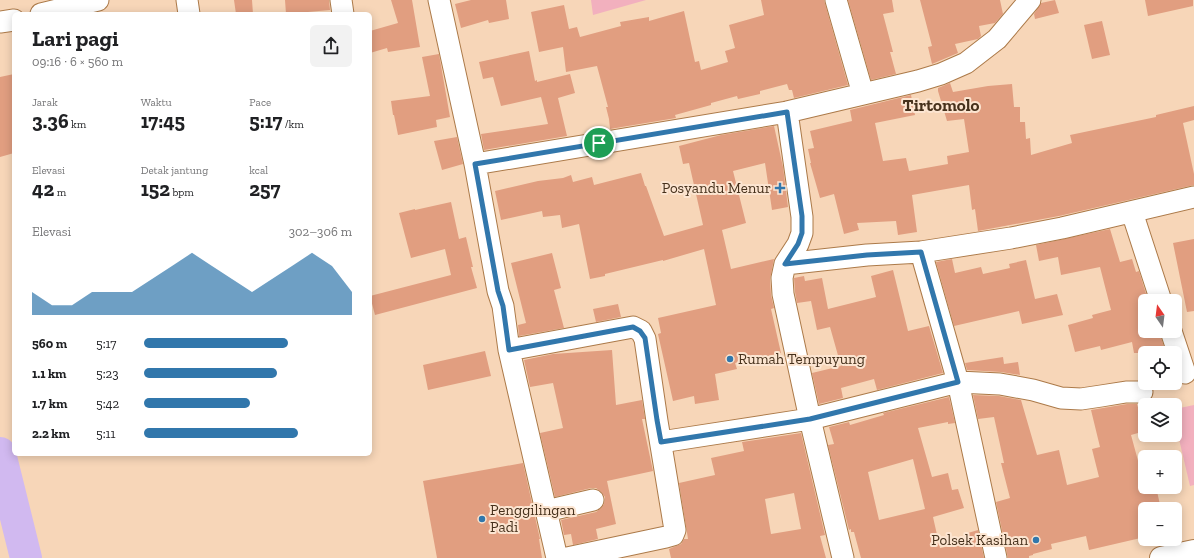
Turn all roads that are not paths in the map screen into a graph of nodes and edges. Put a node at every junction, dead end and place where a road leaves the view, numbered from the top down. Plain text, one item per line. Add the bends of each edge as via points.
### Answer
1 (98, 0) edge
2 (187, 0) edge
3 (341, 0) edge
4 (439, 0) edge
5 (836, 0) edge
6 (1030, 0) edge
7 (49, 12) edge
8 (189, 12) edge
9 (343, 12) edge
10 (12, 20) edge
11 (0, 22) edge
12 (864, 94) junction
13 (787, 112) junction
14 (475, 164) junction
15 (1194, 197) edge
16 (1132, 212) junction
17 (921, 252) junction
18 (785, 264) junction
19 (1159, 294) edge
20 (1173, 338) edge
21 (509, 350) junction
22 (1185, 373) dead end
23 (958, 382) junction
24 (1142, 392) dead end
25 (810, 419) junction
26 (661, 442) junction
27 (593, 500) dead end
28 (546, 511) junction
29 (1194, 551) edge
30 (557, 558) edge
31 (567, 558) edge
32 (843, 558) edge
33 (996, 558) edge
34 (1161, 558) edge

1 - 7 street
2 - 8 street
3 - 9 street
4 - 14 street
5 - 12 street
6 - 12 street via 997,38 966,63 918,81
10 - 11 street
12 - 13 street
13 - 14 street
13 - 18 street via 802,216 802,233
14 - 21 street via 498,291 503,306
15 - 16 street
16 - 17 street via 1011,238
16 - 19 street
17 - 18 street
17 - 23 street
18 - 25 street via 782,278 783,294
20 - 22 street
21 - 26 street via 633,327 640,331 645,338
21 - 28 street
23 - 24 street via 1000,384 1061,398 1081,399
23 - 25 street
23 - 33 street
25 - 26 street
25 - 32 street
26 - 31 street via 675,530 673,535
27 - 28 street
28 - 30 street
29 - 34 main road

